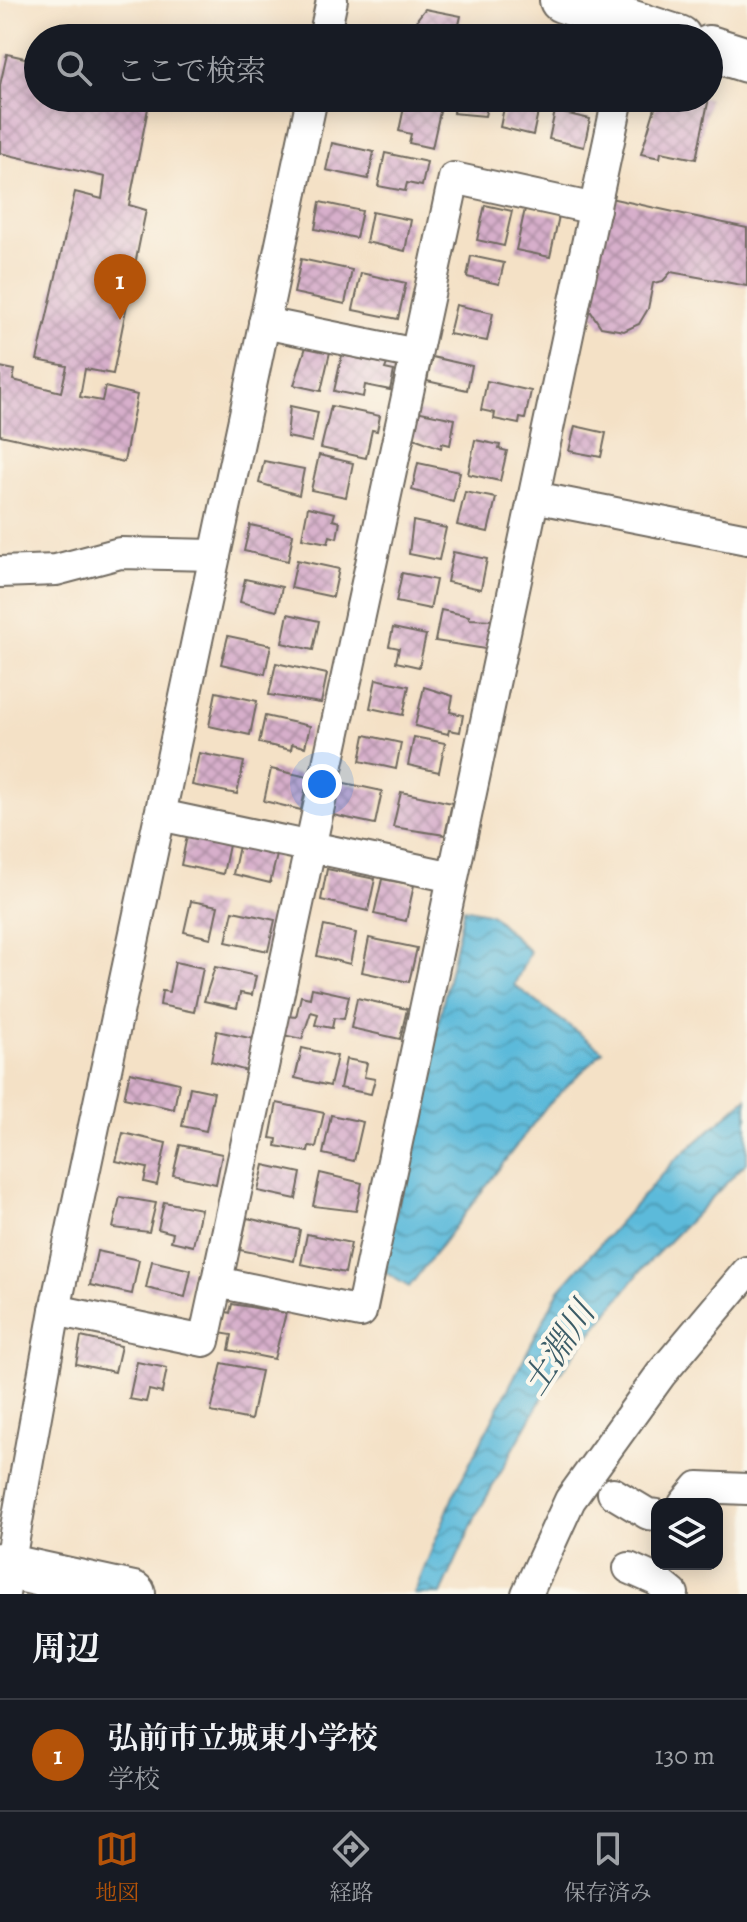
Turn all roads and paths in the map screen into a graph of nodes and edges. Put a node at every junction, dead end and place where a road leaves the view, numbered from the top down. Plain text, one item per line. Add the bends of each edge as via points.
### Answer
1 (332, 0) edge
2 (562, 0) edge
3 (636, 20) edge
4 (327, 24) edge
5 (723, 52) edge
6 (747, 60) edge
7 (309, 112) edge
8 (615, 112) edge
9 (595, 209) junction
10 (264, 323) junction
11 (416, 354) junction
12 (534, 497) junction
13 (747, 539) edge
14 (215, 555) junction
15 (0, 572) edge
16 (160, 815) junction
17 (310, 847) junction
18 (453, 877) junction
19 (747, 1272) edge
20 (217, 1282) junction
21 (55, 1310) junction
22 (747, 1489) edge
23 (613, 1493) dead end
24 (689, 1498) edge
25 (651, 1514) edge
26 (629, 1568) dead end
27 (5, 1575) edge
28 (133, 1594) edge
29 (527, 1594) edge
30 (673, 1594) edge

1 - 4 street
2 - 3 street
5 - 6 street
7 - 10 street
8 - 9 street
9 - 11 street via 454,178
9 - 12 street
10 - 11 street
10 - 14 street
11 - 17 street
12 - 13 street
12 - 18 street
14 - 15 street via 120,553 56,570
14 - 16 street
16 - 17 street
16 - 21 street
17 - 18 street
17 - 20 street
18 - 20 street via 361,1312
19 - 29 street via 661,1374 570,1500
20 - 21 street via 204,1341
21 - 27 street
22 - 24 street via 698,1487
23 - 25 street
26 - 30 street
27 - 28 street

